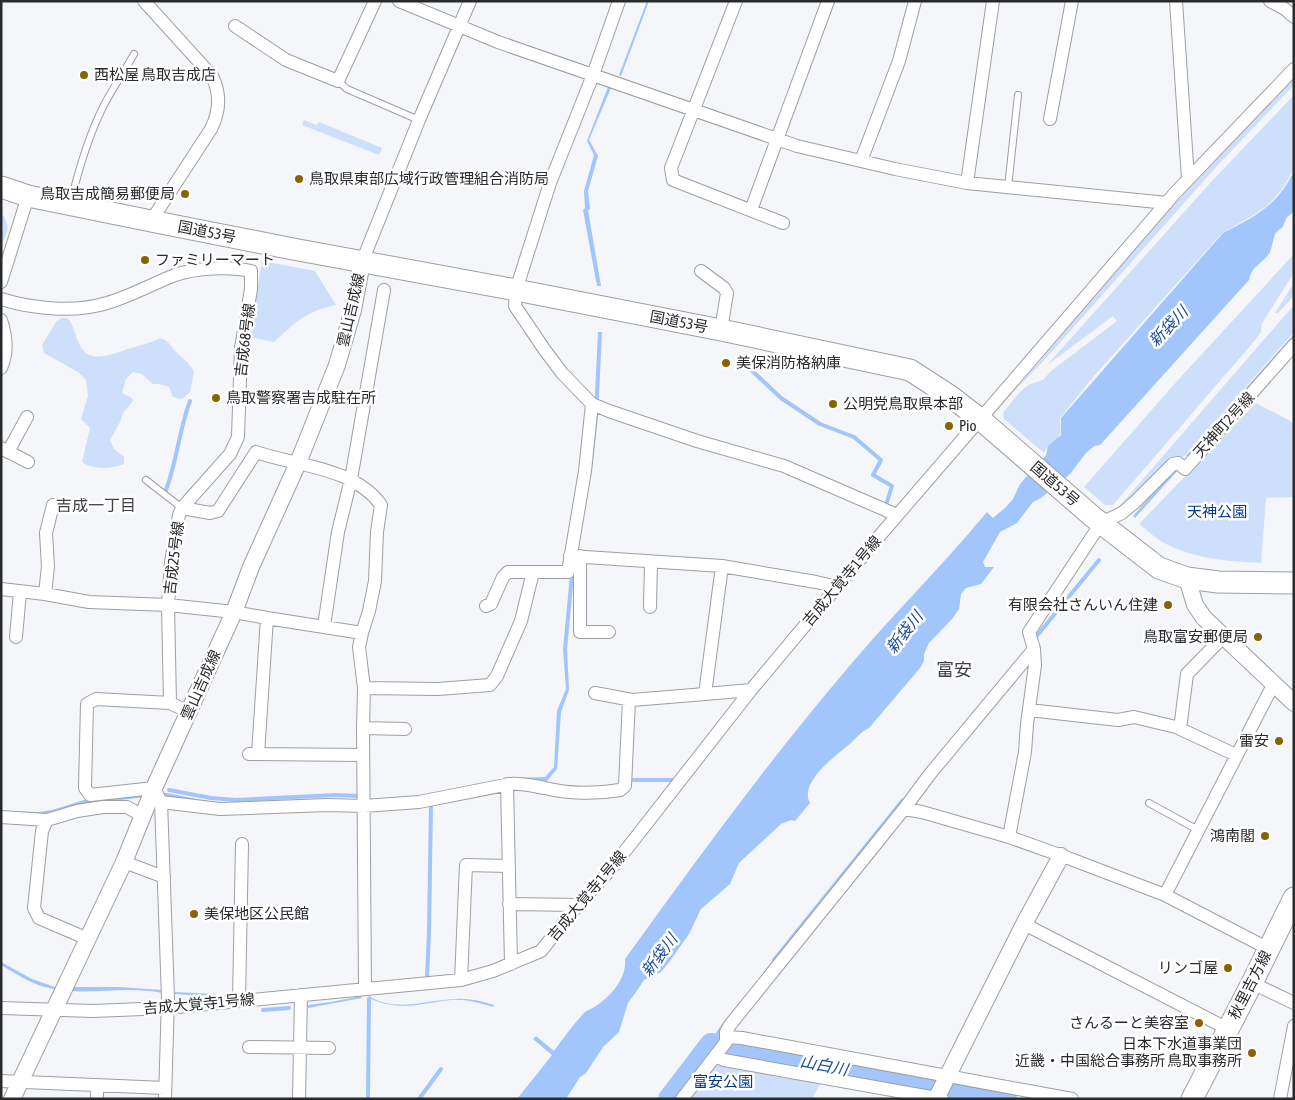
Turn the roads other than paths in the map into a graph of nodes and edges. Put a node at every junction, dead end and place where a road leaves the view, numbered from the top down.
1 (144, 1) edge
2 (376, 1) edge
3 (398, 1) edge
4 (470, 1) edge
5 (619, 1) edge
6 (736, 1) edge
7 (828, 1) edge
8 (915, 1) edge
9 (993, 1) edge
10 (1072, 1) edge
11 (1176, 1) edge
12 (1274, 2) edge
13 (1294, 17) edge
14 (235, 26) dead end
15 (460, 26) junction
16 (134, 54) dead end
17 (1294, 69) edge
18 (592, 75) junction
19 (338, 80) junction
20 (1018, 95) dead end
21 (693, 111) junction
22 (1050, 119) dead end
23 (419, 120) junction
24 (778, 140) junction
25 (860, 161) junction
26 (1188, 179) junction
27 (967, 183) junction
28 (1, 187) edge
29 (1008, 187) junction
30 (28, 196) junction
31 (1167, 203) junction
32 (70, 204) junction
33 (751, 210) junction
34 (150, 221) junction
35 (783, 223) dead end
36 (362, 262) junction
37 (701, 271) dead end
38 (1, 282) edge
39 (384, 290) dead end
40 (516, 290) junction
41 (1, 299) edge
42 (1, 320) edge
43 (721, 330) junction
44 (1292, 350) edge
45 (1, 368) edge
46 (592, 404) junction
47 (27, 417) dead end
48 (980, 419) junction
49 (237, 440) junction
50 (4, 450) edge
51 (256, 452) junction
52 (28, 462) dead end
53 (298, 463) junction
54 (351, 479) junction
55 (146, 480) dead end
56 (53, 505) dead end
57 (182, 508) junction
58 (897, 515) junction
59 (1097, 520) junction
60 (575, 556) junction
61 (651, 562) junction
62 (722, 566) junction
63 (533, 572) junction
64 (1187, 578) junction
65 (1294, 583) edge
66 (1, 590) edge
67 (834, 590) junction
68 (20, 592) junction
69 (45, 594) junction
70 (168, 605) junction
71 (486, 606) dead end
72 (650, 607) dead end
73 (234, 612) junction
74 (267, 618) junction
75 (324, 626) junction
76 (609, 632) dead end
77 (362, 633) junction
78 (1224, 636) junction
79 (16, 637) dead end
80 (1034, 649) junction
81 (1274, 683) junction
82 (364, 688) junction
83 (751, 690) junction
84 (595, 693) dead end
85 (705, 694) junction
86 (629, 700) junction
87 (170, 703) junction
88 (1294, 703) edge
89 (1028, 710) junction
90 (189, 712) junction
91 (362, 728) junction
92 (405, 729) dead end
93 (1180, 729) junction
94 (363, 755) junction
95 (1236, 755) junction
96 (507, 784) junction
97 (158, 795) junction
98 (1149, 803) dead end
99 (364, 806) junction
100 (904, 809) junction
101 (143, 816) junction
102 (1, 818) edge
103 (47, 820) junction
104 (1198, 830) junction
105 (1009, 837) junction
106 (242, 844) dead end
107 (1061, 856) junction
108 (124, 862) junction
109 (508, 866) junction
110 (164, 877) junction
111 (1165, 895) junction
112 (1294, 898) edge
113 (509, 904) junction
114 (578, 905) junction
115 (1024, 924) junction
116 (88, 939) junction
117 (1269, 949) junction
118 (511, 964) junction
119 (461, 980) junction
120 (1252, 982) junction
121 (365, 990) junction
122 (301, 995) junction
123 (239, 1000) junction
124 (1294, 1003) edge
125 (1, 1008) edge
126 (167, 1008) junction
127 (54, 1010) junction
128 (1294, 1026) edge
129 (1228, 1029) junction
130 (722, 1046) junction
131 (249, 1047) dead end
132 (300, 1048) junction
133 (329, 1048) dead end
134 (1, 1081) edge
135 (20, 1082) junction
136 (97, 1085) junction
137 (941, 1091) edge
138 (1285, 1092) edge
139 (165, 1093) edge
140 (12, 1099) edge
141 (96, 1099) edge
142 (299, 1099) edge
143 (682, 1099) edge
144 (1072, 1099) edge
145 (1192, 1099) edge

1 - 34 street
2 - 19 street
3 - 15 street
4 - 15 street
5 - 18 street
6 - 21 street
7 - 24 street
8 - 25 street
9 - 27 street
10 - 22 street
11 - 26 street
12 - 13 street
14 - 19 street
15 - 18 street
15 - 23 street
16 - 32 lane
17 - 26 street, 吉成大覚寺1号線
18 - 21 street
18 - 40 street
19 - 23 lane
20 - 29 lane
21 - 24 street
21 - 33 street
23 - 36 street
24 - 25 street
24 - 33 street
25 - 27 street
26 - 31 street, 吉成大覚寺1号線
27 - 29 street
28 - 30 main road, 国道53号
29 - 31 street
30 - 32 main road, 国道53号
30 - 38 street
31 - 48 street, 吉成大覚寺1号線
32 - 34 main road, 国道53号
33 - 35 street
34 - 36 main road, 国道53号
36 - 40 main road, 国道53号
36 - 53 street, 雲山吉成線
37 - 43 street
39 - 54 street
40 - 43 main road, 国道53号
40 - 46 street
41 - 49 street, 吉成68号線
42 - 45 street
43 - 48 main road, 国道53号
44 - 59 street, 天神町2号線
46 - 58 street
46 - 60 street
47 - 50 street
48 - 58 street, 吉成大覚寺1号線
48 - 59 main road, 国道53号
49 - 51 street
49 - 57 street, 吉成68号線
50 - 52 street
51 - 53 street
51 - 57 street, 吉成25号線
53 - 54 street
53 - 73 street, 雲山吉成線
54 - 75 street
54 - 77 street
55 - 57 lane
56 - 69 street
57 - 70 street, 吉成25号線
58 - 67 street, 吉成大覚寺1号線
59 - 64 main road, 国道53号
59 - 80 street
60 - 61 street
60 - 63 street
60 - 76 street
61 - 62 street
61 - 72 street
62 - 67 street
62 - 85 street
63 - 71 street
63 - 82 street
64 - 65 main road, 国道53号
64 - 78 street
66 - 68 street
67 - 83 street, 吉成大覚寺1号線
68 - 69 street
68 - 79 street
69 - 70 street
70 - 73 street
70 - 87 street, 吉成25号線
73 - 74 street
73 - 90 street, 雲山吉成線
74 - 75 street
74 - 94 street
75 - 77 street
77 - 82 street
78 - 81 street
78 - 93 street
80 - 89 street
80 - 100 street
81 - 88 street
81 - 95 street
82 - 91 street
83 - 85 street
83 - 114 street, 吉成大覚寺1号線
84 - 86 street
85 - 86 street
86 - 96 street
87 - 90 street
87 - 97 street
89 - 93 street
89 - 105 street
90 - 97 street, 雲山吉成線
91 - 92 street
91 - 94 street
93 - 95 street
94 - 99 street
95 - 104 street
96 - 99 street
96 - 109 street
97 - 99 street
97 - 101 street, 雲山吉成線
97 - 110 street
98 - 104 lane
99 - 121 street
100 - 105 street
100 - 130 street
101 - 103 street
101 - 108 street, 雲山吉成線
102 - 103 street
103 - 116 street
104 - 111 street
105 - 107 street
106 - 123 street
107 - 111 street
107 - 115 street
108 - 110 street
108 - 116 street, 雲山吉成線
109 - 113 street
109 - 119 street
110 - 126 street
111 - 117 street
112 - 117 main road, 秋里吉方線
113 - 114 street
113 - 118 street
114 - 118 street, 吉成大覚寺1号線
115 - 129 street
115 - 137 street
116 - 127 street, 雲山吉成線
117 - 120 main road, 秋里吉方線
118 - 119 street, 吉成大覚寺1号線
119 - 121 street, 吉成大覚寺1号線
120 - 124 street
120 - 129 main road, 秋里吉方線
121 - 122 street, 吉成大覚寺1号線
122 - 123 street, 吉成大覚寺1号線
122 - 132 street
123 - 126 street, 吉成大覚寺1号線
125 - 127 street, 吉成大覚寺1号線
126 - 127 street, 吉成大覚寺1号線
126 - 139 street
127 - 135 street, 雲山吉成線
128 - 138 street
129 - 145 main road, 秋里吉方線
130 - 137 street
130 - 137 street
130 - 143 street
131 - 132 street
132 - 133 street
132 - 142 street
134 - 135 street
135 - 136 street
135 - 140 street, 雲山吉成線
136 - 139 street
136 - 141 street
137 - 144 street

